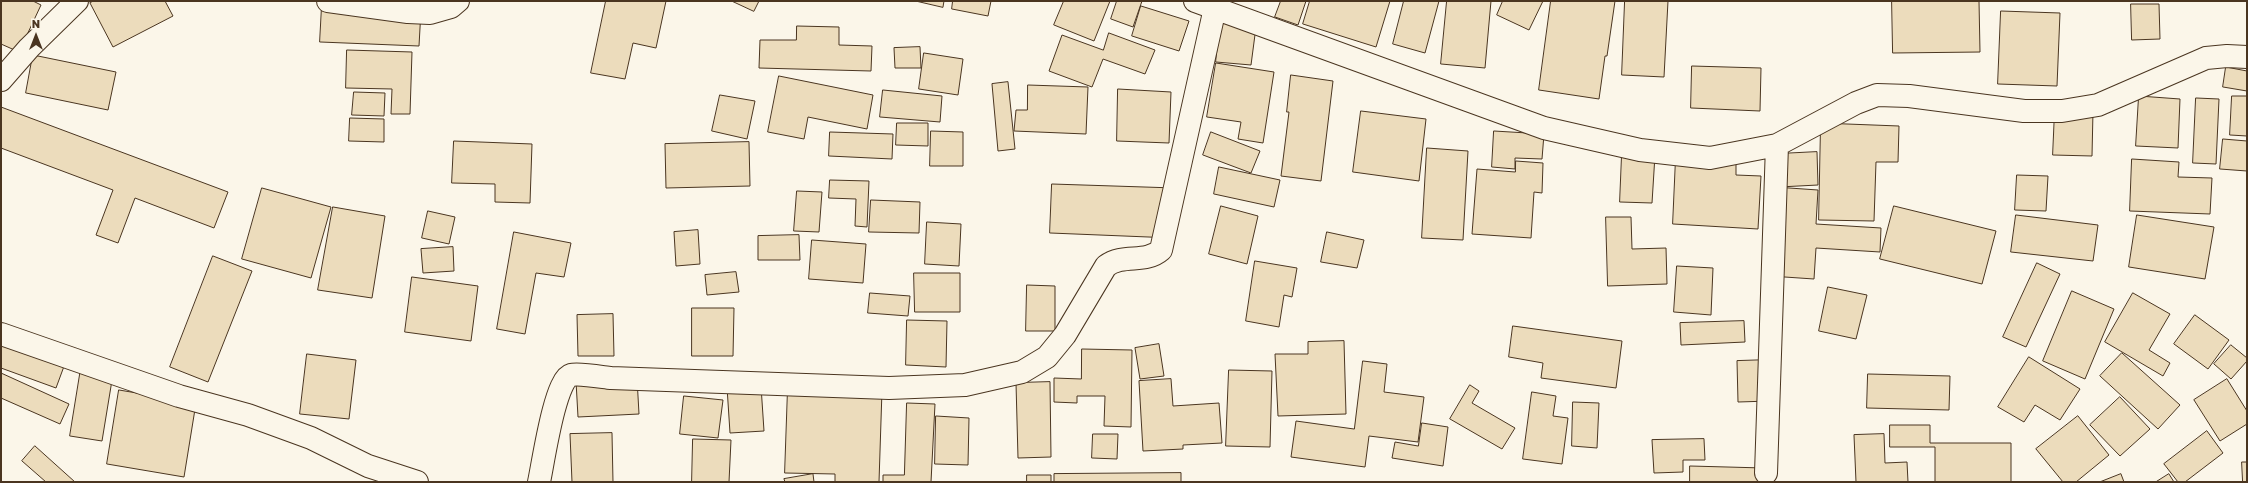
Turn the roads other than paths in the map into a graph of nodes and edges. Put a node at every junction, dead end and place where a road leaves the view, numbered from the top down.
1 (77, 1) edge
2 (328, 1) edge
3 (458, 1) edge
4 (1205, 5) edge
5 (2247, 57) edge
6 (1, 80) edge
7 (1777, 145) junction
8 (1, 334) edge
9 (1766, 472) dead end
10 (417, 482) edge
11 (539, 482) edge

1 - 6 street
2 - 3 street
4 - 7 street
4 - 11 street
5 - 7 street
7 - 9 street
8 - 10 street

